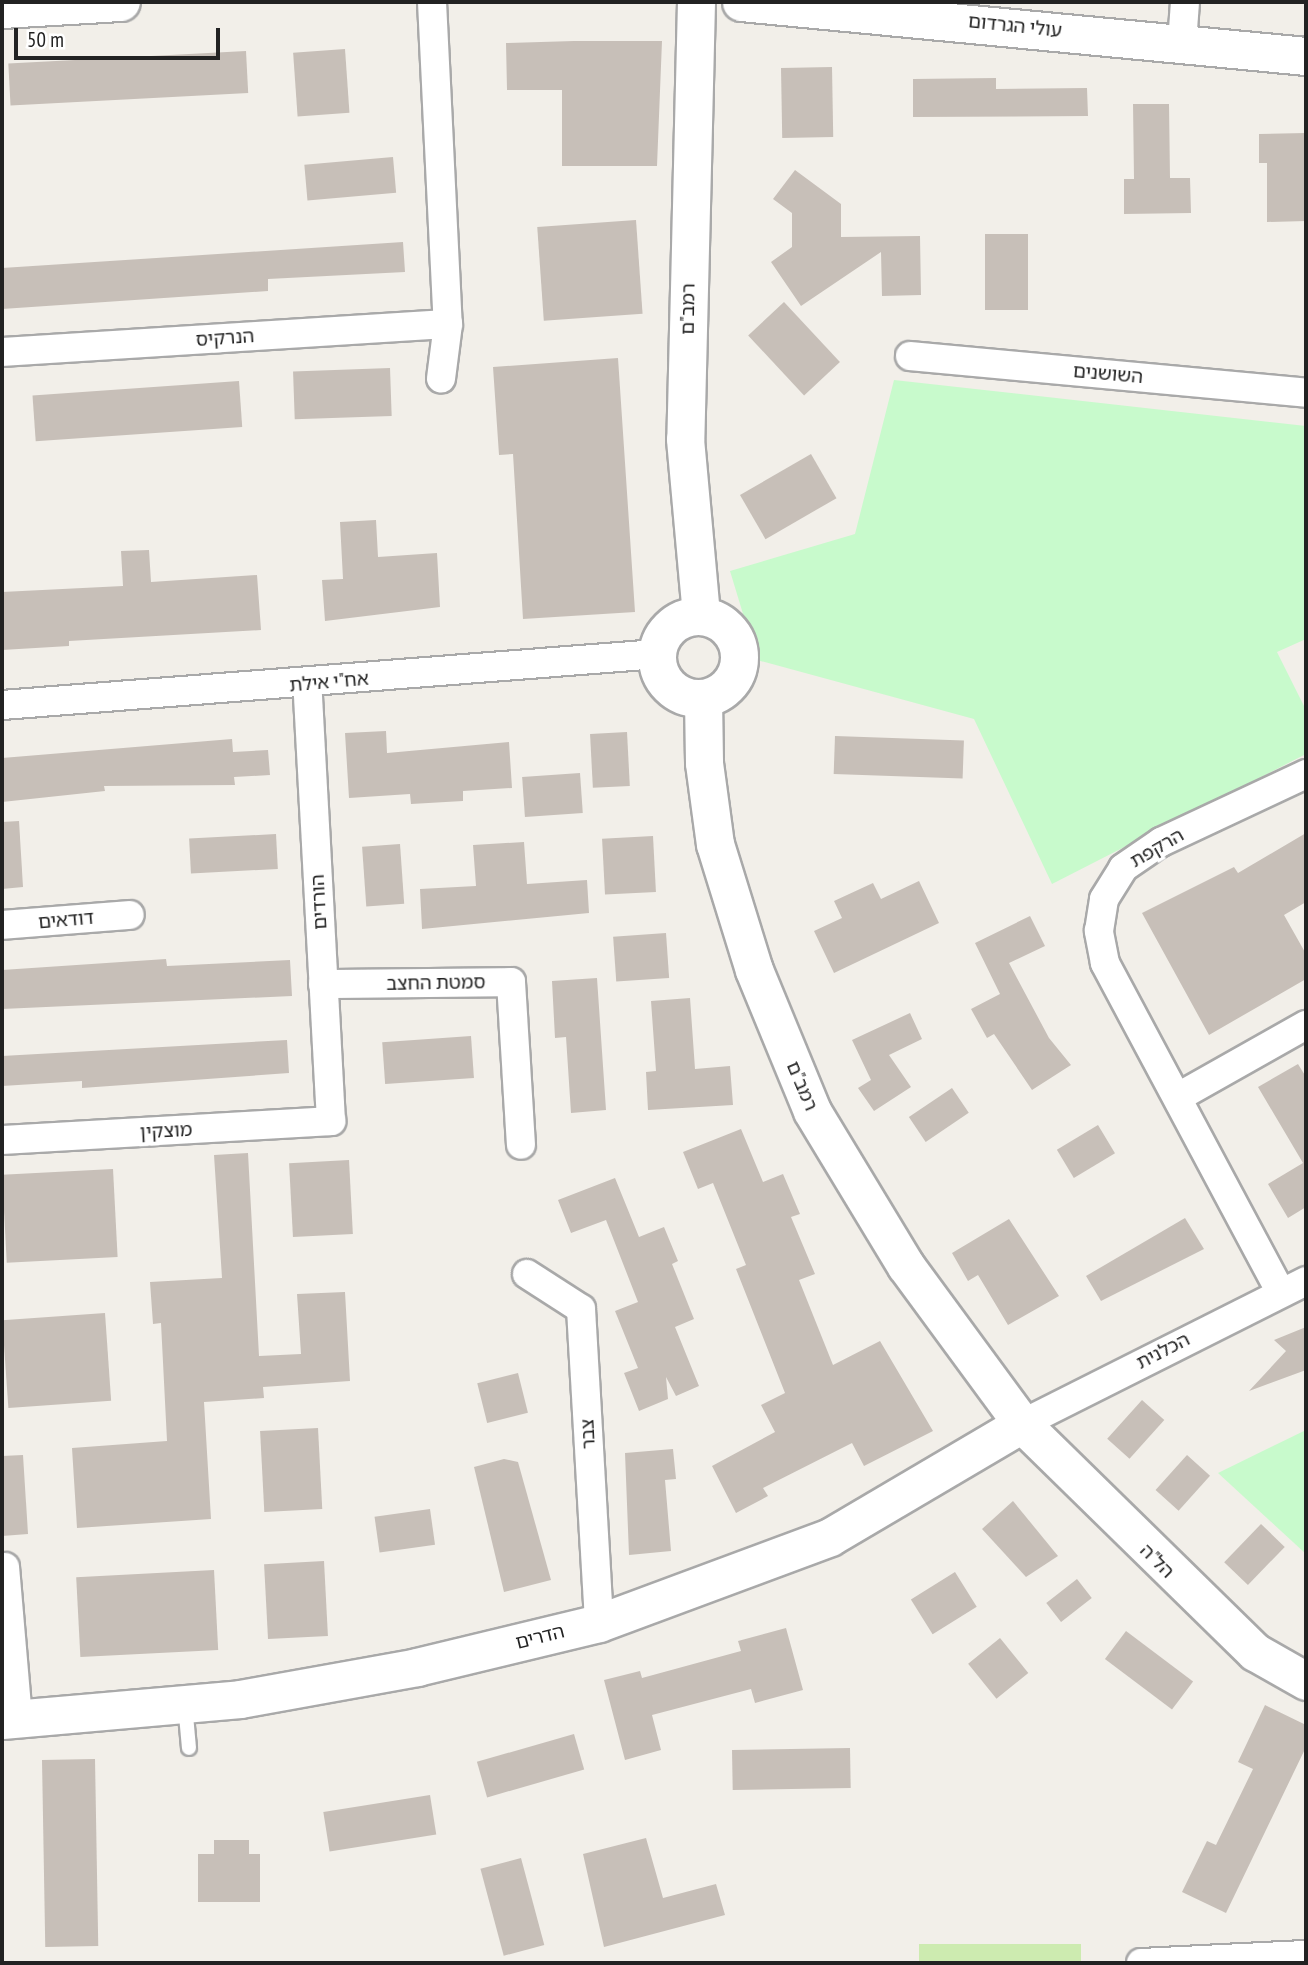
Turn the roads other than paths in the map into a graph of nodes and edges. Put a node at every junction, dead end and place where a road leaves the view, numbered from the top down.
1 (121, 2) edge
2 (432, 2) edge
3 (696, 2) edge
4 (741, 2) edge
5 (1185, 2) edge
6 (848, 5) edge
7 (2, 9) edge
8 (1182, 43) junction
9 (1306, 56) edge
10 (447, 324) junction
11 (2, 352) edge
12 (910, 356) dead end
13 (441, 379) dead end
14 (1306, 393) edge
15 (701, 615) junction
16 (657, 653) junction
17 (307, 684) junction
18 (703, 698) junction
19 (2, 705) edge
20 (1306, 774) edge
21 (130, 915) dead end
22 (2, 925) edge
23 (323, 984) junction
24 (1306, 1025) edge
25 (1180, 1096) junction
26 (331, 1121) joint
27 (2, 1140) edge
28 (521, 1145) dead end
29 (527, 1274) dead end
30 (1293, 1286) edge
31 (1022, 1423) junction
32 (5, 1566) dead end
33 (599, 1623) junction
34 (1306, 1682) edge
35 (185, 1704) junction
36 (10, 1719) edge
37 (189, 1748) dead end
38 (1306, 1955) edge
39 (1141, 1963) edge

1 - 7 street
2 - 10 street
3 - 15 street, רמב"ם
4 - 6 street, עולי הגרדום
5 - 8 street
6 - 8 street, עולי הגרדום
8 - 9 street, עולי הגרדום
10 - 11 street, הנרקיס
10 - 13 street
12 - 14 street, השושנים
15 - 16 street
15 - 18 street
16 - 17 street, אח"י אילת
16 - 18 street
17 - 19 street, אח"י אילת
17 - 23 street, הורדים
18 - 31 street, רמב"ם
20 - 25 street, הרקפת
21 - 22 street, דודאים
23 - 26 street, הורדים
23 - 28 street, סמטת החצב
24 - 25 street
25 - 30 street, הרקפת
26 - 27 street, מוצקין
29 - 33 street, צבר
30 - 31 street, הכלנית
31 - 33 street, הדרים
31 - 34 street, הל"ה
32 - 36 street, הדרים
33 - 35 street, הדרים
35 - 36 street, הדרים
35 - 37 lane
38 - 39 street

